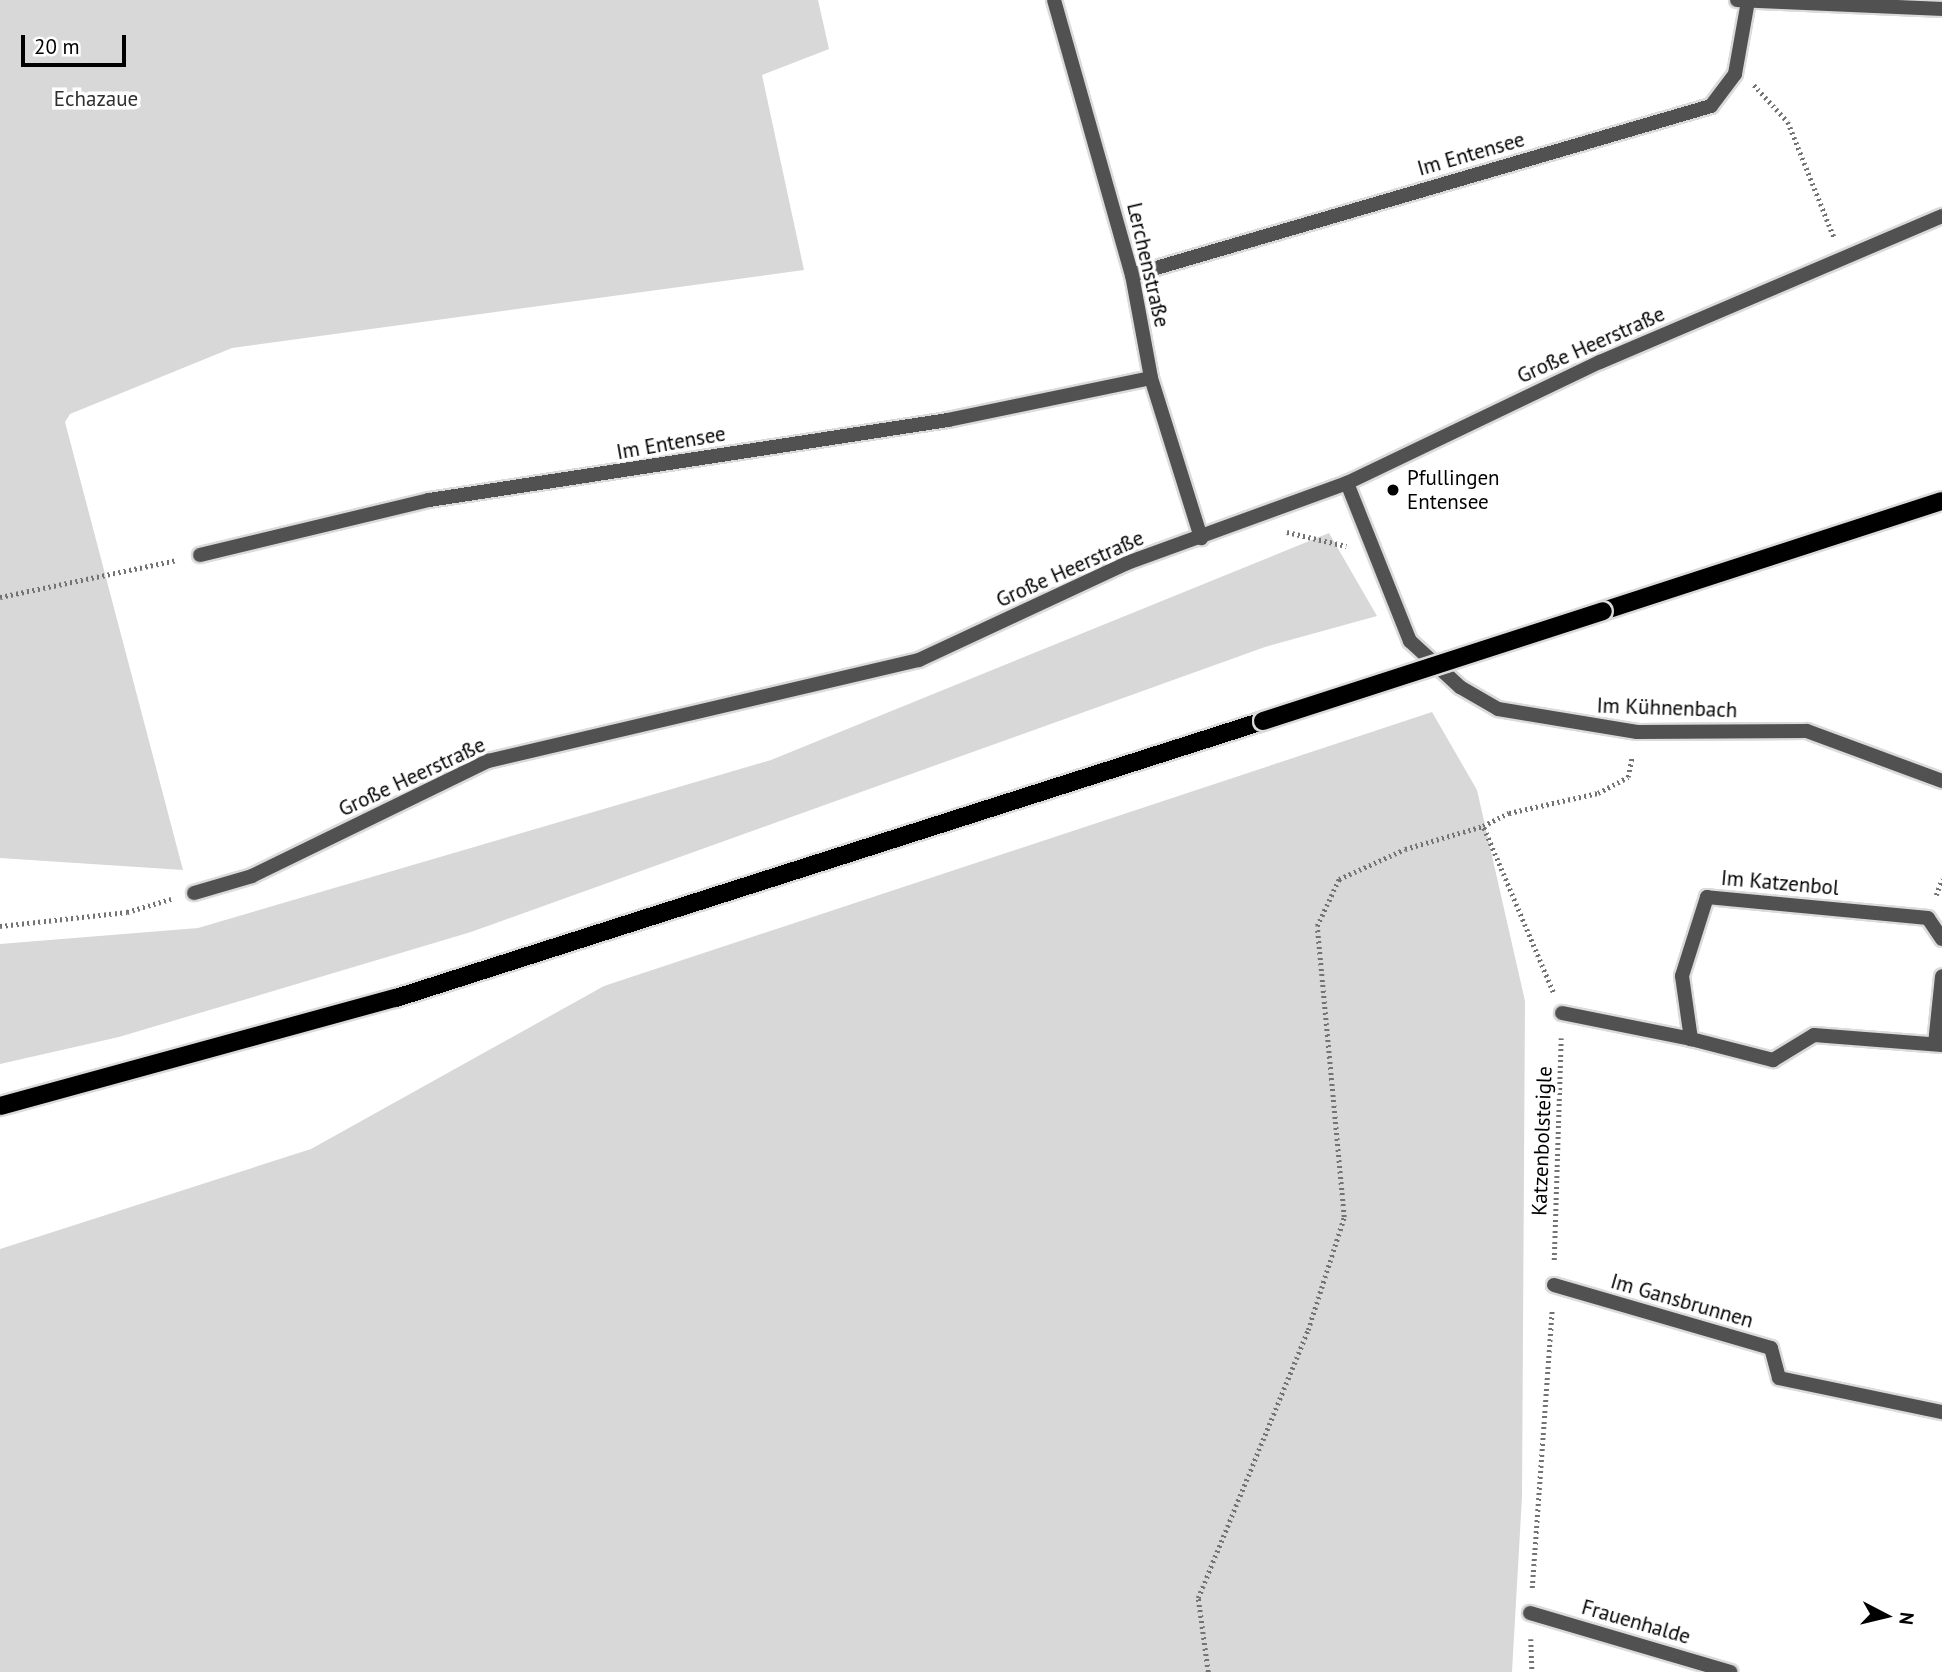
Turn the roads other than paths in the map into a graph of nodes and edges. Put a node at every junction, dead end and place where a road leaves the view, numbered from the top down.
1 (1054, 0) edge
2 (1744, 0) edge
3 (1942, 9) edge
4 (1942, 216) edge
5 (1132, 275) junction
6 (1151, 378) junction
7 (1348, 483) junction
8 (1942, 501) edge
9 (1201, 538) junction
10 (200, 555) road end
11 (1942, 781) edge
12 (194, 892) road end
13 (1942, 939) edge
14 (1942, 976) edge
15 (1562, 1013) road end
16 (1691, 1038) junction
17 (1939, 1045) edge
18 (0, 1106) edge
19 (1554, 1285) road end
20 (1942, 1412) edge
21 (1530, 1613) road end
22 (1730, 1672) edge

1 - 5 street, Lerchenstraße
2 - 3 street
2 - 5 street, Im Entensee
4 - 7 street, Große Heerstraße
5 - 6 street, Lerchenstraße
6 - 9 street, Lerchenstraße
6 - 10 street, Im Entensee
7 - 9 street, Große Heerstraße
7 - 11 street, Im Kühnenbach
8 - 18 main road, bridge
9 - 12 street, Große Heerstraße
13 - 16 street, Im Katzenbol
14 - 17 street
15 - 16 street
16 - 17 street
19 - 20 street, Im Gansbrunnen
21 - 22 street, Frauenhalde

